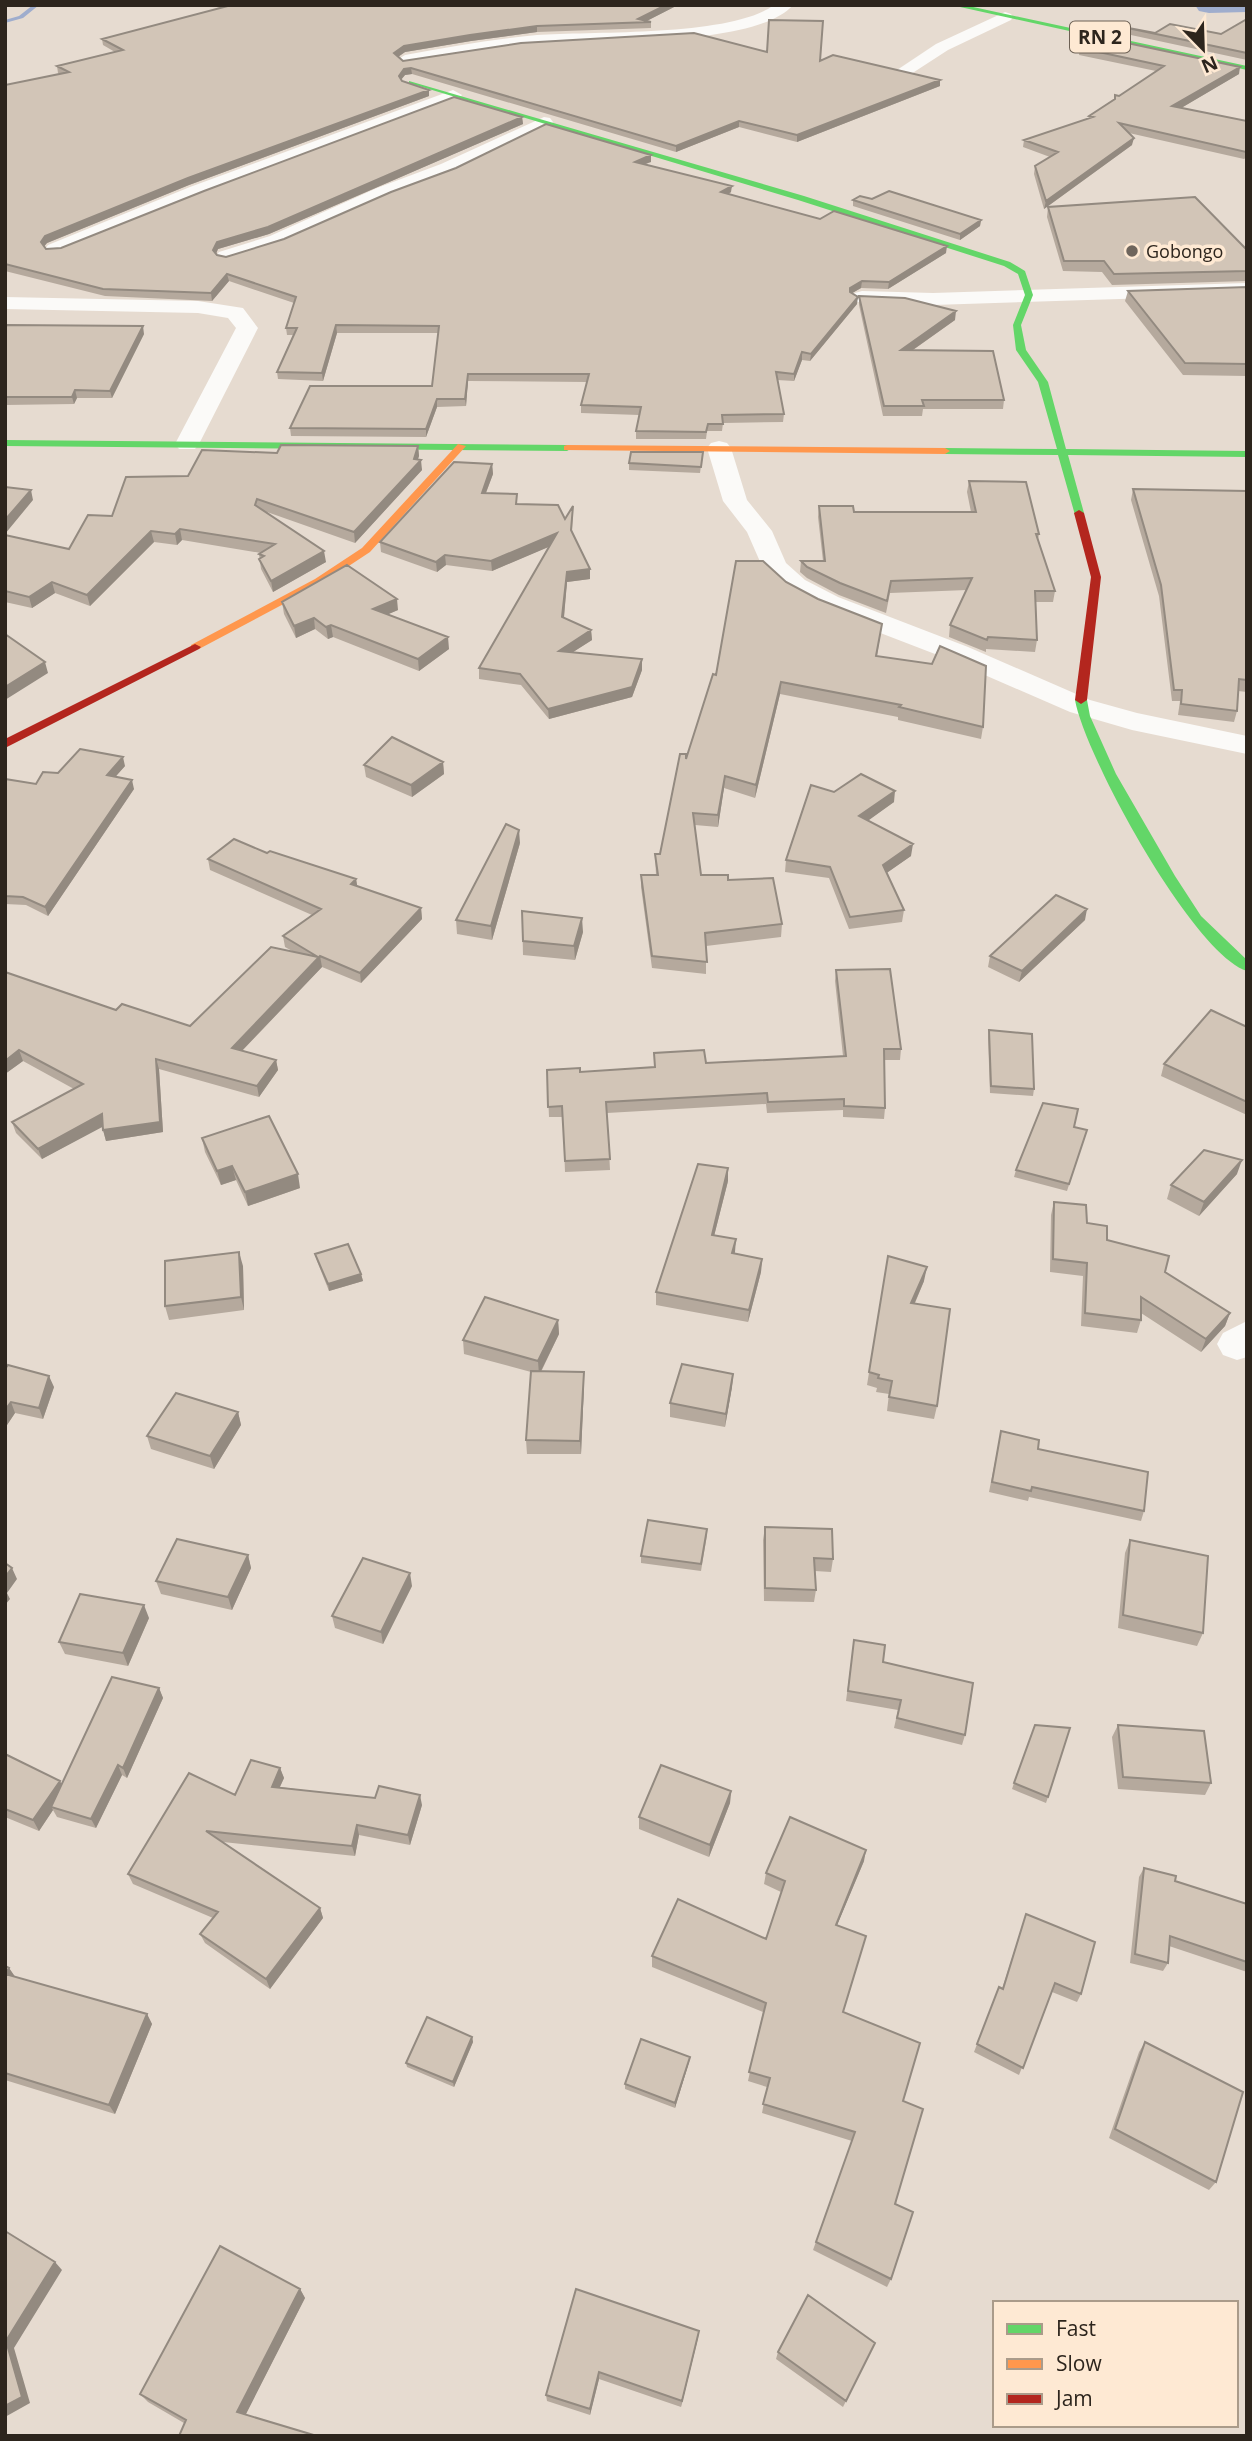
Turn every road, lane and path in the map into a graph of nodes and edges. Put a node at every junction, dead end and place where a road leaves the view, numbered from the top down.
1 (785, 5) edge
2 (954, 5) edge
3 (1004, 17) junction
4 (405, 60) edge
5 (1247, 68) edge
6 (905, 70) edge
7 (411, 82) edge
8 (453, 95) junction
9 (544, 122) junction
10 (55, 249) edge
11 (226, 257) edge
12 (1247, 289) edge
13 (1029, 295) junction
14 (862, 297) edge
15 (5, 303) edge
16 (5, 443) edge
17 (187, 444) junction
18 (461, 446) junction
19 (719, 448) junction
20 (1062, 451) junction
21 (1247, 454) edge
22 (1080, 706) junction
23 (5, 744) edge
24 (1247, 746) edge
25 (1247, 967) edge

1 - 4 street
2 - 3 street, RN 2
3 - 5 street, RN 2
3 - 6 street
7 - 8 street
8 - 9 street
8 - 10 street
9 - 11 street
9 - 13 street
12 - 13 street
13 - 14 street
13 - 20 street
15 - 17 street
16 - 17 street
17 - 18 street
18 - 19 street
18 - 23 street
19 - 20 street
19 - 22 street
20 - 21 street
20 - 22 street
22 - 24 street
22 - 25 street

